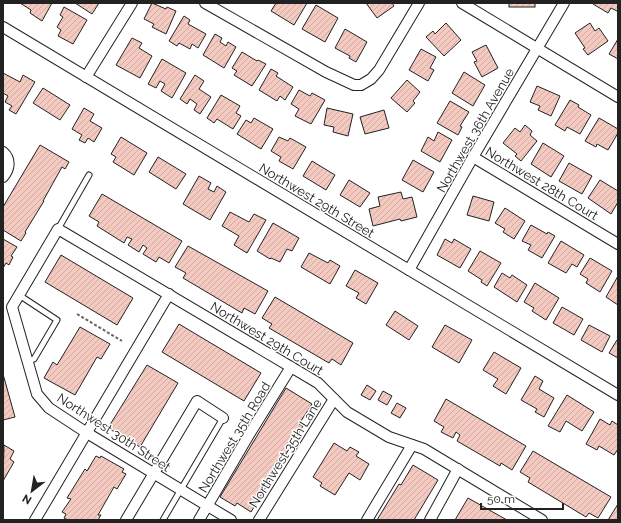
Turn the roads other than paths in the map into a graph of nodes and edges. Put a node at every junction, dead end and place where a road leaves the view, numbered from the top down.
1 (132, 3) edge
2 (205, 3) edge
3 (419, 3) edge
4 (462, 3) edge
5 (564, 3) edge
6 (3, 27) edge
7 (537, 48) junction
8 (86, 77) junction
9 (618, 97) edge
10 (3, 152) edge
11 (474, 157) junction
12 (89, 175) dead end
13 (3, 177) edge
14 (58, 229) junction
15 (618, 244) edge
16 (409, 270) junction
17 (169, 294) junction
18 (19, 295) junction
19 (28, 361) junction
20 (291, 367) junction
21 (618, 395) edge
22 (334, 399) junction
23 (223, 418) joint
24 (87, 433) junction
25 (412, 445) junction
26 (458, 469) junction
27 (154, 474) junction
28 (181, 490) junction
29 (208, 506) junction
30 (35, 520) edge
31 (126, 520) edge
32 (163, 520) edge
33 (199, 520) edge
34 (231, 520) edge
35 (258, 520) edge
36 (367, 520) edge
37 (430, 520) edge
38 (542, 520) edge

1 - 8 street
2 - 3 street
4 - 7 street
5 - 7 street, Northwest 36th Avenue
6 - 8 street, Northwest 29th Street
7 - 9 street
7 - 11 street, Northwest 36th Avenue
8 - 16 street, Northwest 29th Street
10 - 13 street
11 - 15 street, Northwest 28th Court
11 - 16 street, Northwest 36th Avenue
12 - 14 lane
14 - 17 street, Northwest 29th Court
14 - 18 street, Northwest 30th Street
16 - 21 street, Northwest 29th Street
17 - 20 street, Northwest 29th Court
17 - 24 street
18 - 19 street, Northwest 30th Street
18 - 19 lane
19 - 24 street, Northwest 30th Street
20 - 22 street, Northwest 29th Court
20 - 29 street, Northwest 35th Road
22 - 25 street, Northwest 29th Court
22 - 35 street, Northwest 35th Lane
23 - 27 street
23 - 28 lane
24 - 27 street, Northwest 30th Street
24 - 30 street
25 - 26 street, Northwest 29th Court
25 - 36 street
26 - 37 street
26 - 38 street, Northwest 29th Court
27 - 28 street, Northwest 30th Street
27 - 31 street
28 - 29 street, Northwest 30th Street
28 - 32 lane
29 - 33 street, Northwest 35th Road
29 - 34 street, Northwest 30th Street

